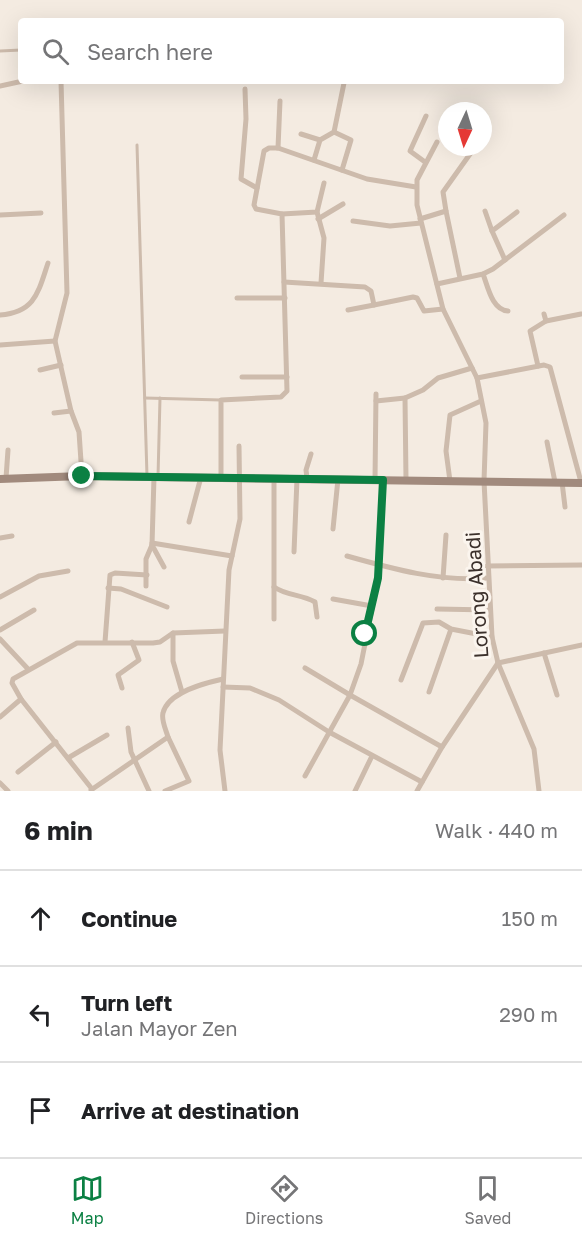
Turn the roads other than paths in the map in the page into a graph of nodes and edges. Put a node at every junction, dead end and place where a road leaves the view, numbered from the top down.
1 (18, 50) edge
2 (0, 51) edge
3 (18, 82) edge
4 (61, 84) edge
5 (344, 84) edge
6 (0, 86) edge
7 (245, 89) dead end
8 (280, 101) dead end
9 (426, 116) dead end
10 (334, 132) junction
11 (301, 134) dead end
12 (320, 140) junction
13 (437, 142) dead end
14 (137, 145) dead end
15 (278, 148) junction
16 (469, 156) edge
17 (314, 160) junction
18 (425, 162) junction
19 (342, 170) junction
20 (324, 183) dead end
21 (416, 187) junction
22 (257, 188) junction
23 (343, 204) dead end
24 (485, 210) dead end
25 (446, 211) junction
26 (317, 212) junction
27 (517, 212) dead end
28 (41, 213) dead end
29 (282, 214) junction
30 (0, 215) edge
31 (564, 215) dead end
32 (318, 219) junction
33 (353, 221) dead end
34 (421, 221) junction
35 (492, 231) junction
36 (505, 260) junction
37 (48, 263) dead end
38 (483, 274) junction
39 (460, 278) junction
40 (284, 282) junction
41 (321, 283) junction
42 (437, 284) junction
43 (237, 298) dead end
44 (285, 298) junction
45 (374, 305) junction
46 (443, 309) junction
47 (348, 310) dead end
48 (508, 311) dead end
49 (544, 314) dead end
50 (581, 314) edge
51 (0, 315) edge
52 (546, 321) junction
53 (55, 341) junction
54 (0, 345) edge
55 (61, 365) junction
56 (538, 366) junction
57 (472, 368) junction
58 (40, 369) dead end
59 (243, 377) dead end
60 (287, 377) junction
61 (477, 378) junction
62 (376, 394) dead end
63 (145, 398) junction
64 (160, 398) junction
65 (405, 398) junction
66 (221, 400) junction
67 (376, 401) junction
68 (482, 401) junction
69 (71, 411) junction
70 (54, 413) dead end
71 (547, 442) dead end
72 (240, 446) dead end
73 (8, 450) dead end
74 (311, 454) dead end
75 (82, 476) junction
76 (153, 477) junction
77 (201, 477) junction
78 (221, 477) junction
79 (3, 478) edge
80 (241, 478) junction
81 (274, 478) junction
82 (297, 478) junction
83 (308, 478) junction
84 (338, 479) junction
85 (379, 480) junction
86 (406, 480) junction
87 (450, 481) junction
88 (484, 481) junction
89 (559, 482) junction
90 (582, 483) edge
91 (565, 507) dead end
92 (189, 522) dead end
93 (333, 529) dead end
94 (446, 535) dead end
95 (12, 536) dead end
96 (0, 538) edge
97 (152, 544) junction
98 (294, 552) dead end
99 (347, 555) dead end
100 (232, 556) junction
101 (379, 563) junction
102 (582, 565) edge
103 (487, 566) junction
104 (164, 567) dead end
105 (68, 571) dead end
106 (147, 575) junction
107 (442, 578) junction
108 (488, 578) junction
109 (146, 586) dead end
110 (274, 587) junction
111 (108, 588) junction
112 (0, 597) edge
113 (333, 599) dead end
114 (372, 606) junction
115 (167, 607) dead end
116 (437, 609) dead end
117 (34, 610) dead end
118 (490, 610) junction
119 (317, 617) dead end
120 (274, 619) dead end
121 (451, 629) junction
122 (0, 630) edge
123 (225, 631) junction
124 (173, 633) junction
125 (492, 637) junction
126 (0, 639) edge
127 (105, 642) junction
128 (132, 642) junction
129 (582, 646) edge
130 (544, 653) junction
131 (498, 663) junction
132 (305, 668) dead end
133 (28, 669) junction
134 (224, 679) junction
135 (400, 680) dead end
136 (223, 687) junction
137 (122, 688) dead end
138 (182, 692) junction
139 (429, 692) dead end
140 (350, 695) junction
141 (557, 695) dead end
142 (21, 699) junction
143 (0, 717) edge
144 (128, 728) dead end
145 (329, 732) junction
146 (107, 735) dead end
147 (168, 737) junction
148 (56, 742) junction
149 (442, 747) junction
150 (372, 756) junction
151 (68, 758) junction
152 (134, 761) junction
153 (18, 772) dead end
154 (305, 776) dead end
155 (422, 782) junction
156 (0, 783) edge
157 (91, 790) edge
158 (419, 790) edge
159 (8, 791) edge
160 (148, 791) edge
161 (165, 791) edge
162 (225, 791) edge
163 (355, 791) edge
164 (539, 791) edge

1 - 2 lane
3 - 6 street
4 - 53 street
5 - 10 street
7 - 22 street
8 - 15 street
9 - 18 street
10 - 12 street
10 - 19 street
11 - 12 street
12 - 17 street
13 - 18 street
14 - 63 lane
15 - 17 street
15 - 22 street
16 - 25 street
17 - 19 street
18 - 21 street
19 - 21 street
20 - 26 street
21 - 34 street, Lorong Abadi
22 - 29 street
23 - 32 street
24 - 35 street
25 - 34 street
25 - 39 street
26 - 29 street
26 - 32 street
27 - 35 street
28 - 30 street
29 - 40 street
31 - 36 street
32 - 41 street
33 - 34 street
34 - 42 street, Lorong Abadi
35 - 36 street
36 - 38 street
37 - 51 street
38 - 39 street
38 - 48 street
39 - 42 street
40 - 41 street
40 - 44 street
41 - 45 street
42 - 46 street, Lorong Abadi
43 - 44 street
44 - 60 street
45 - 46 street
45 - 47 street
46 - 57 street, Lorong Abadi
49 - 52 street
50 - 52 street
52 - 56 street
53 - 54 street
53 - 55 street
55 - 58 street
55 - 69 street
56 - 61 street
56 - 90 street
57 - 61 street, Lorong Abadi
57 - 65 street
59 - 60 street
60 - 66 street
61 - 68 street, Lorong Abadi
62 - 67 street
63 - 64 lane
63 - 76 lane
64 - 66 lane
64 - 76 lane
65 - 67 street
65 - 86 street
66 - 78 street
67 - 85 street
68 - 87 street
68 - 88 street, Lorong Abadi
69 - 70 street
69 - 75 street
71 - 89 street
72 - 80 street
73 - 79 street
74 - 83 street
75 - 76 street
75 - 79 street
76 - 77 street
76 - 97 street
77 - 78 street
77 - 92 street
78 - 80 street
80 - 81 street
80 - 100 street
81 - 82 street
81 - 110 street
82 - 83 street
82 - 98 street
83 - 84 street
84 - 85 street
84 - 93 street
85 - 86 street
85 - 101 street
86 - 87 street
87 - 88 street
88 - 89 street
88 - 103 street, Lorong Abadi
89 - 90 street
89 - 91 street
94 - 107 street
95 - 96 street
97 - 100 street
97 - 104 street
97 - 106 street
99 - 101 street
100 - 123 street
101 - 107 street
101 - 114 street
102 - 103 street
103 - 108 street, Lorong Abadi
105 - 112 street
106 - 109 street
106 - 111 street
107 - 108 street
108 - 118 street, Lorong Abadi
110 - 119 street
110 - 120 street
111 - 115 street
111 - 127 street
113 - 114 street
114 - 140 street
116 - 118 street
117 - 122 street
118 - 125 street, Lorong Abadi
121 - 125 street
121 - 135 street
121 - 139 street
123 - 124 street
123 - 134 street
124 - 128 street
124 - 138 street
125 - 131 street, Lorong Abadi
126 - 133 street
127 - 128 street
127 - 133 street
128 - 137 street
129 - 130 street
130 - 131 street
130 - 141 street
131 - 149 street, Lorong Abadi
131 - 164 street
132 - 140 street
133 - 142 street
134 - 136 street
134 - 138 street
136 - 145 street
136 - 162 street
138 - 147 street
140 - 145 street
140 - 149 street
142 - 143 street
142 - 148 street
144 - 152 street
145 - 150 street
145 - 154 street
146 - 151 street
147 - 152 street
147 - 161 street
148 - 151 street
148 - 153 street
149 - 155 street, Lorong Abadi
150 - 155 street
150 - 163 street
151 - 157 street
152 - 157 street
152 - 160 street
155 - 158 street, Lorong Abadi
156 - 159 street

